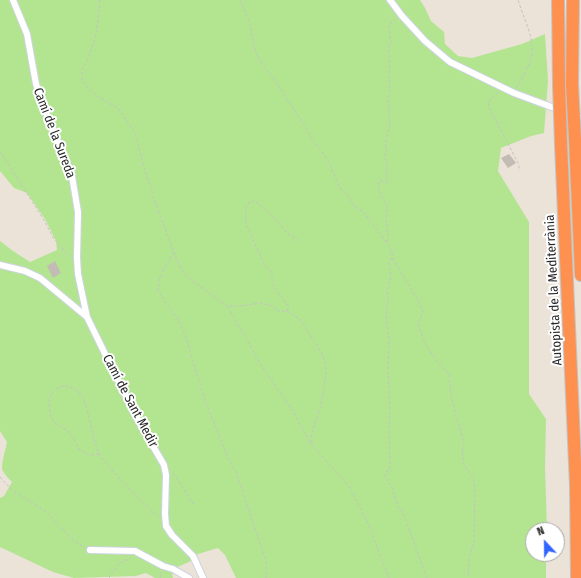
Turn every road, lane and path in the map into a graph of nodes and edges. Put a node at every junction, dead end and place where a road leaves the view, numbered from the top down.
1 (13, 0) edge
2 (100, 0) edge
3 (240, 0) edge
4 (390, 0) edge
5 (518, 0) edge
6 (558, 0) edge
7 (573, 0) edge
8 (401, 14) junction
9 (503, 87) junction
10 (514, 93) junction
11 (581, 118) edge
12 (0, 152) edge
13 (518, 171) dead end
14 (300, 242) dead end
15 (387, 243) junction
16 (174, 251) junction
17 (392, 257) junction
18 (0, 265) edge
19 (78, 266) junction
20 (581, 275) edge
21 (227, 306) junction
22 (287, 311) junction
23 (87, 317) junction
24 (312, 445) junction
25 (99, 454) junction
26 (164, 465) junction
27 (0, 477) edge
28 (195, 506) dead end
29 (166, 526) junction
30 (90, 550) joint
31 (142, 555) junction
32 (109, 578) edge
33 (189, 578) edge
34 (203, 578) edge
35 (266, 578) edge
36 (389, 578) edge
37 (427, 578) edge
38 (468, 578) edge
39 (576, 578) edge

1 - 19 street, Camí de la Sureda
2 - 16 path
3 - 15 path
4 - 8 street
5 - 10 path
6 - 39 highway, Autopista de la Mediterrània, bridge
7 - 20 highway, bridge
8 - 9 street
8 - 15 path
9 - 10 street
9 - 13 path
10 - 11 street
12 - 19 path
14 - 22 path
15 - 17 path
16 - 21 path
16 - 35 path
17 - 37 path
17 - 38 path
18 - 23 street, Camí de Sant Medir
19 - 23 street, Camí de la Sureda
21 - 22 path
21 - 24 path
22 - 24 path
23 - 26 street, Camí de Sant Medir
24 - 36 path
25 - 25 path
25 - 29 path
26 - 28 path
26 - 29 street, Camí de Sant Medir
27 - 30 path
29 - 34 street
30 - 31 street
31 - 32 path
31 - 33 street

